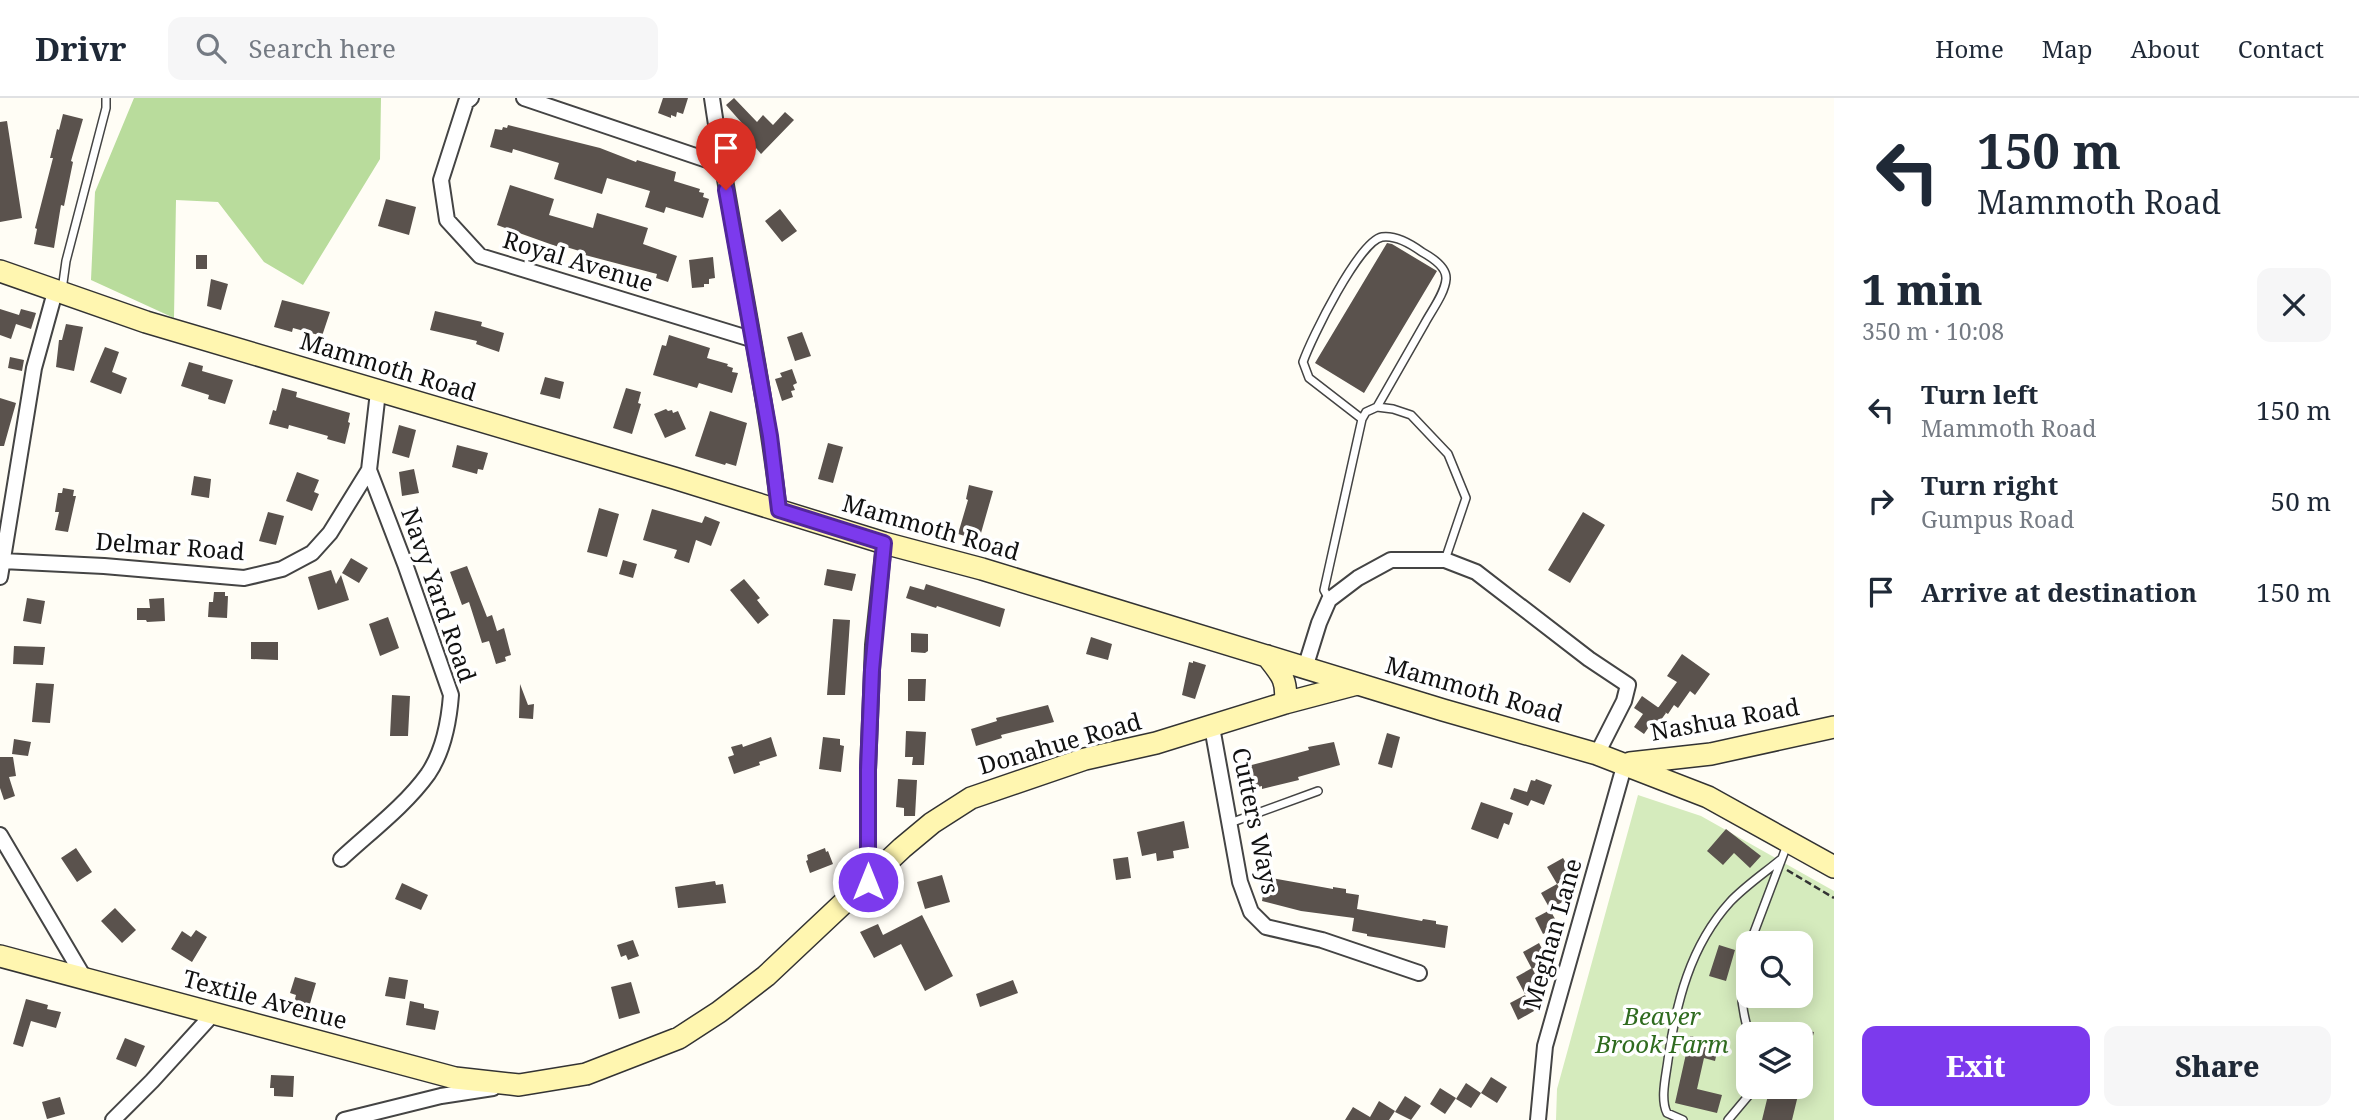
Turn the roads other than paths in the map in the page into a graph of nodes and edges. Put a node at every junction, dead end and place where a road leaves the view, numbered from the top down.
1 (106, 98) edge
2 (471, 98) edge
3 (524, 98) edge
4 (712, 98) edge
5 (722, 165) junction
6 (0, 271) edge
7 (58, 293) junction
8 (751, 339) junction
9 (378, 392) junction
10 (1377, 407) junction
11 (1362, 419) junction
12 (369, 470) junction
13 (779, 510) junction
14 (884, 543) junction
15 (1446, 560) junction
16 (2, 561) junction
17 (0, 577) edge
18 (1329, 600) junction
19 (1267, 656) junction
20 (1305, 668) junction
21 (1359, 684) junction
22 (1285, 703) junction
23 (1212, 727) junction
24 (1834, 727) edge
25 (1597, 754) junction
26 (1625, 763) junction
27 (1318, 791) dead end
28 (1229, 823) junction
29 (0, 835) edge
30 (1782, 856) junction
31 (341, 859) dead end
32 (1834, 867) edge
33 (868, 882) junction
34 (1754, 931) edge
35 (0, 956) edge
36 (1419, 973) dead end
37 (85, 979) junction
38 (213, 1014) junction
39 (519, 1085) junction
40 (1746, 1099) edge
41 (347, 1119) edge
42 (1535, 1119) edge
43 (113, 1120) edge
44 (1683, 1120) edge
45 (1728, 1120) edge

1 - 7 lane
2 - 8 street, Royal Avenue
3 - 5 street
4 - 5 street
5 - 8 street
6 - 7 main road, Mammoth Road
7 - 9 main road, Mammoth Road
7 - 16 street
8 - 13 street
9 - 12 street, Navy Yard Road
9 - 13 main road, Mammoth Road
10 - 11 lane
10 - 11 lane
10 - 15 lane
11 - 18 lane
12 - 16 street, Delmar Road
12 - 31 street, Navy Yard Road
13 - 14 main road, Mammoth Road
14 - 19 main road, Mammoth Road
14 - 33 street
15 - 18 street
15 - 25 street
16 - 17 street
18 - 20 street
19 - 20 main road, Mammoth Road
19 - 22 main road
20 - 21 main road, Mammoth Road
21 - 22 main road, Donahue Road
21 - 25 main road, Mammoth Road
22 - 23 main road, Donahue Road
23 - 28 street, Cutters Ways
23 - 33 main road, Donahue Road
24 - 26 main road, Nashua Road
25 - 26 main road, Mammoth Road
26 - 30 main road, Mammoth Road
26 - 42 street, Meghan Lane
27 - 28 lane
28 - 36 street, Cutters Ways
29 - 37 street
30 - 32 main road, Mammoth Road
30 - 34 lane
30 - 44 lane
33 - 39 main road, Donahue Road
35 - 37 main road, Textile Avenue
37 - 38 main road, Textile Avenue
38 - 39 main road, Textile Avenue
38 - 43 street
39 - 41 street
40 - 45 lane

